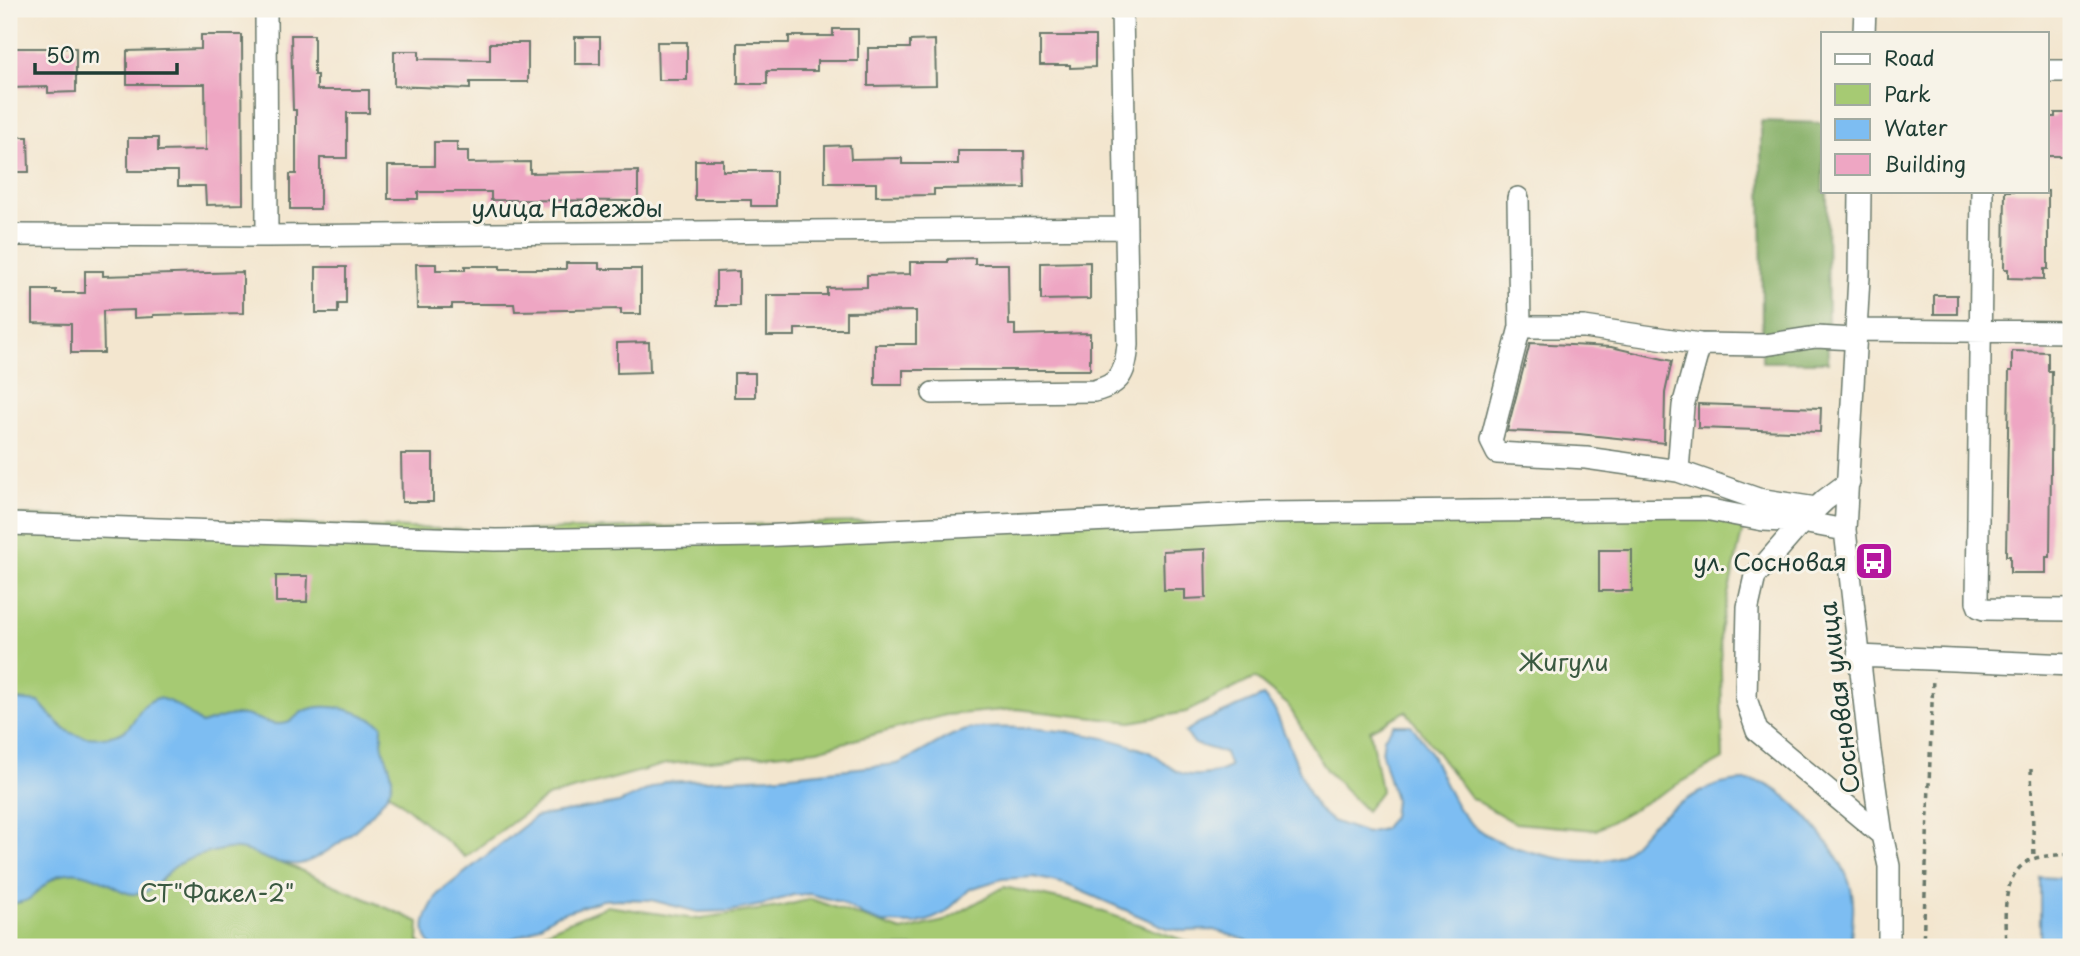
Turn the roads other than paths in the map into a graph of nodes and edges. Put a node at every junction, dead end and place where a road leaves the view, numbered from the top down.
1 (266, 9) edge
2 (1122, 9) edge
3 (1866, 9) edge
4 (1864, 32) edge
5 (2048, 71) edge
6 (2071, 71) edge
7 (1860, 192) edge
8 (1982, 192) edge
9 (1518, 198) dead end
10 (1126, 228) junction
11 (9, 236) edge
12 (267, 236) junction
13 (1520, 327) junction
14 (1980, 332) junction
15 (2071, 332) edge
16 (1856, 335) junction
17 (1700, 344) junction
18 (933, 393) dead end
19 (1678, 471) junction
20 (1849, 482) junction
21 (1809, 515) junction
22 (9, 524) edge
23 (1845, 530) junction
24 (2071, 610) edge
25 (1858, 656) junction
26 (2071, 664) edge
27 (1882, 835) junction
28 (1889, 947) edge

1 - 12 street
2 - 10 street
3 - 4 street
5 - 6 street
7 - 16 street, Сосновая улица
8 - 14 street
9 - 13 street
10 - 12 street, улица Надежды
10 - 18 street
11 - 12 street, улица Надежды
13 - 17 street
13 - 19 street
14 - 15 street
14 - 16 street
14 - 24 street
16 - 17 street
16 - 20 street, Сосновая улица
17 - 19 street
19 - 21 street
20 - 21 street
20 - 23 street, Сосновая улица
21 - 22 street
21 - 23 street
21 - 27 street
23 - 25 street, Сосновая улица
25 - 26 street
25 - 27 street, Сосновая улица
27 - 28 street, Сосновая улица

